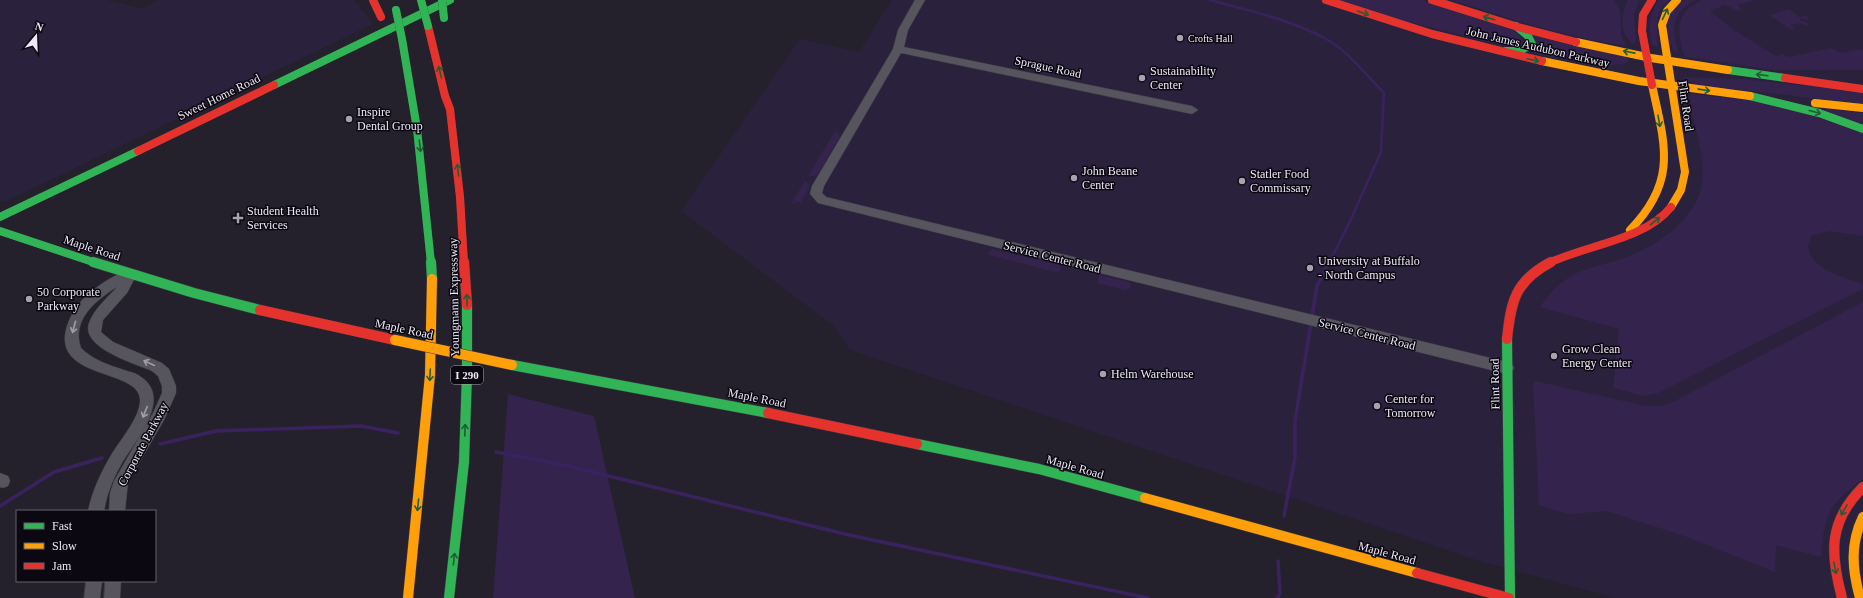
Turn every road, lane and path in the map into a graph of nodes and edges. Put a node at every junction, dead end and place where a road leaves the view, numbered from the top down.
1 (373, 0) edge
2 (393, 0) edge
3 (422, 0) edge
4 (442, 0) edge
5 (450, 0) edge
6 (920, 0) edge
7 (1326, 0) edge
8 (1432, 0) edge
9 (1652, 0) edge
10 (1677, 0) edge
11 (1516, 26) junction
12 (445, 28) dead end
13 (898, 49) junction
14 (1491, 50) junction
15 (1647, 59) junction
16 (1667, 60) junction
17 (1637, 64) dead end
18 (1556, 65) junction
19 (1608, 65) dead end
20 (1740, 72) junction
21 (1682, 74) dead end
22 (1694, 75) dead end
23 (1843, 76) dead end
24 (1785, 78) junction
25 (410, 80) junction
26 (1670, 81) junction
27 (1652, 83) junction
28 (453, 89) dead end
29 (1863, 89) edge
30 (1750, 96) junction
31 (1863, 108) edge
32 (450, 109) junction
33 (1192, 110) dead end
34 (1863, 129) edge
35 (0, 218) edge
36 (0, 230) edge
37 (1621, 237) junction
38 (131, 274) junction
39 (1507, 368) junction
40 (129, 440) junction
41 (144, 442) junction
42 (1863, 487) edge
43 (96, 510) edge
44 (117, 510) edge
45 (1863, 517) edge
46 (94, 582) edge
47 (113, 582) edge
48 (92, 598) edge
49 (112, 598) edge
50 (408, 598) edge
51 (449, 598) edge
52 (1510, 598) edge
53 (1842, 598) edge
54 (1860, 598) edge

1 - 25 main road
2 - 25 main road, Youngmann Expressway, bridge
32 -> 3 main road, Youngmann Expressway / I 290, bridge
4 - 12 main road, bridge
5 - 35 main road, Sweet Home Road
6 - 13 street, Service Center Road
7 -> 14 main road, John James Audubon Parkway
11 -> 8 main road, John James Audubon Parkway
9 - 15 main road, Flint Road
16 -> 10 main road, Flint Road
11 - 14 main road
15 -> 11 main road, John James Audubon Parkway
13 - 33 street, Sprague Road
13 - 39 street, Service Center Road
14 -> 18 main road, John James Audubon Parkway
15 - 16 main road
15 - 17 main road
15 - 27 main road, Flint Road
16 - 20 main road
16 - 26 main road, Flint Road
18 - 19 main road
18 - 27 main road, John James Audubon Parkway
20 - 22 main road
24 -> 20 main road
21 - 26 main road
23 - 24 main road
24 - 29 main road
25 -> 50 main road, Youngmann Expressway
26 - 27 main road
26 -> 30 main road
37 -> 26 main road, Flint Road
27 -> 37 main road, Flint Road
28 - 32 main road
30 - 31 main road
30 -> 34 main road
51 -> 32 main road, Youngmann Expressway / I 290
36 - 38 main road, Maple Road
37 - 39 main road, Flint Road
38 -> 40 street, Corporate Parkway
41 -> 38 street, Corporate Parkway
38 - 52 main road, Maple Road, bridge
39 - 52 main road, Flint Road
40 - 41 street
40 - 43 street, Corporate Parkway
41 - 44 street, Corporate Parkway
42 -> 53 main road
45 - 54 main road
46 - 48 street
47 - 49 street

